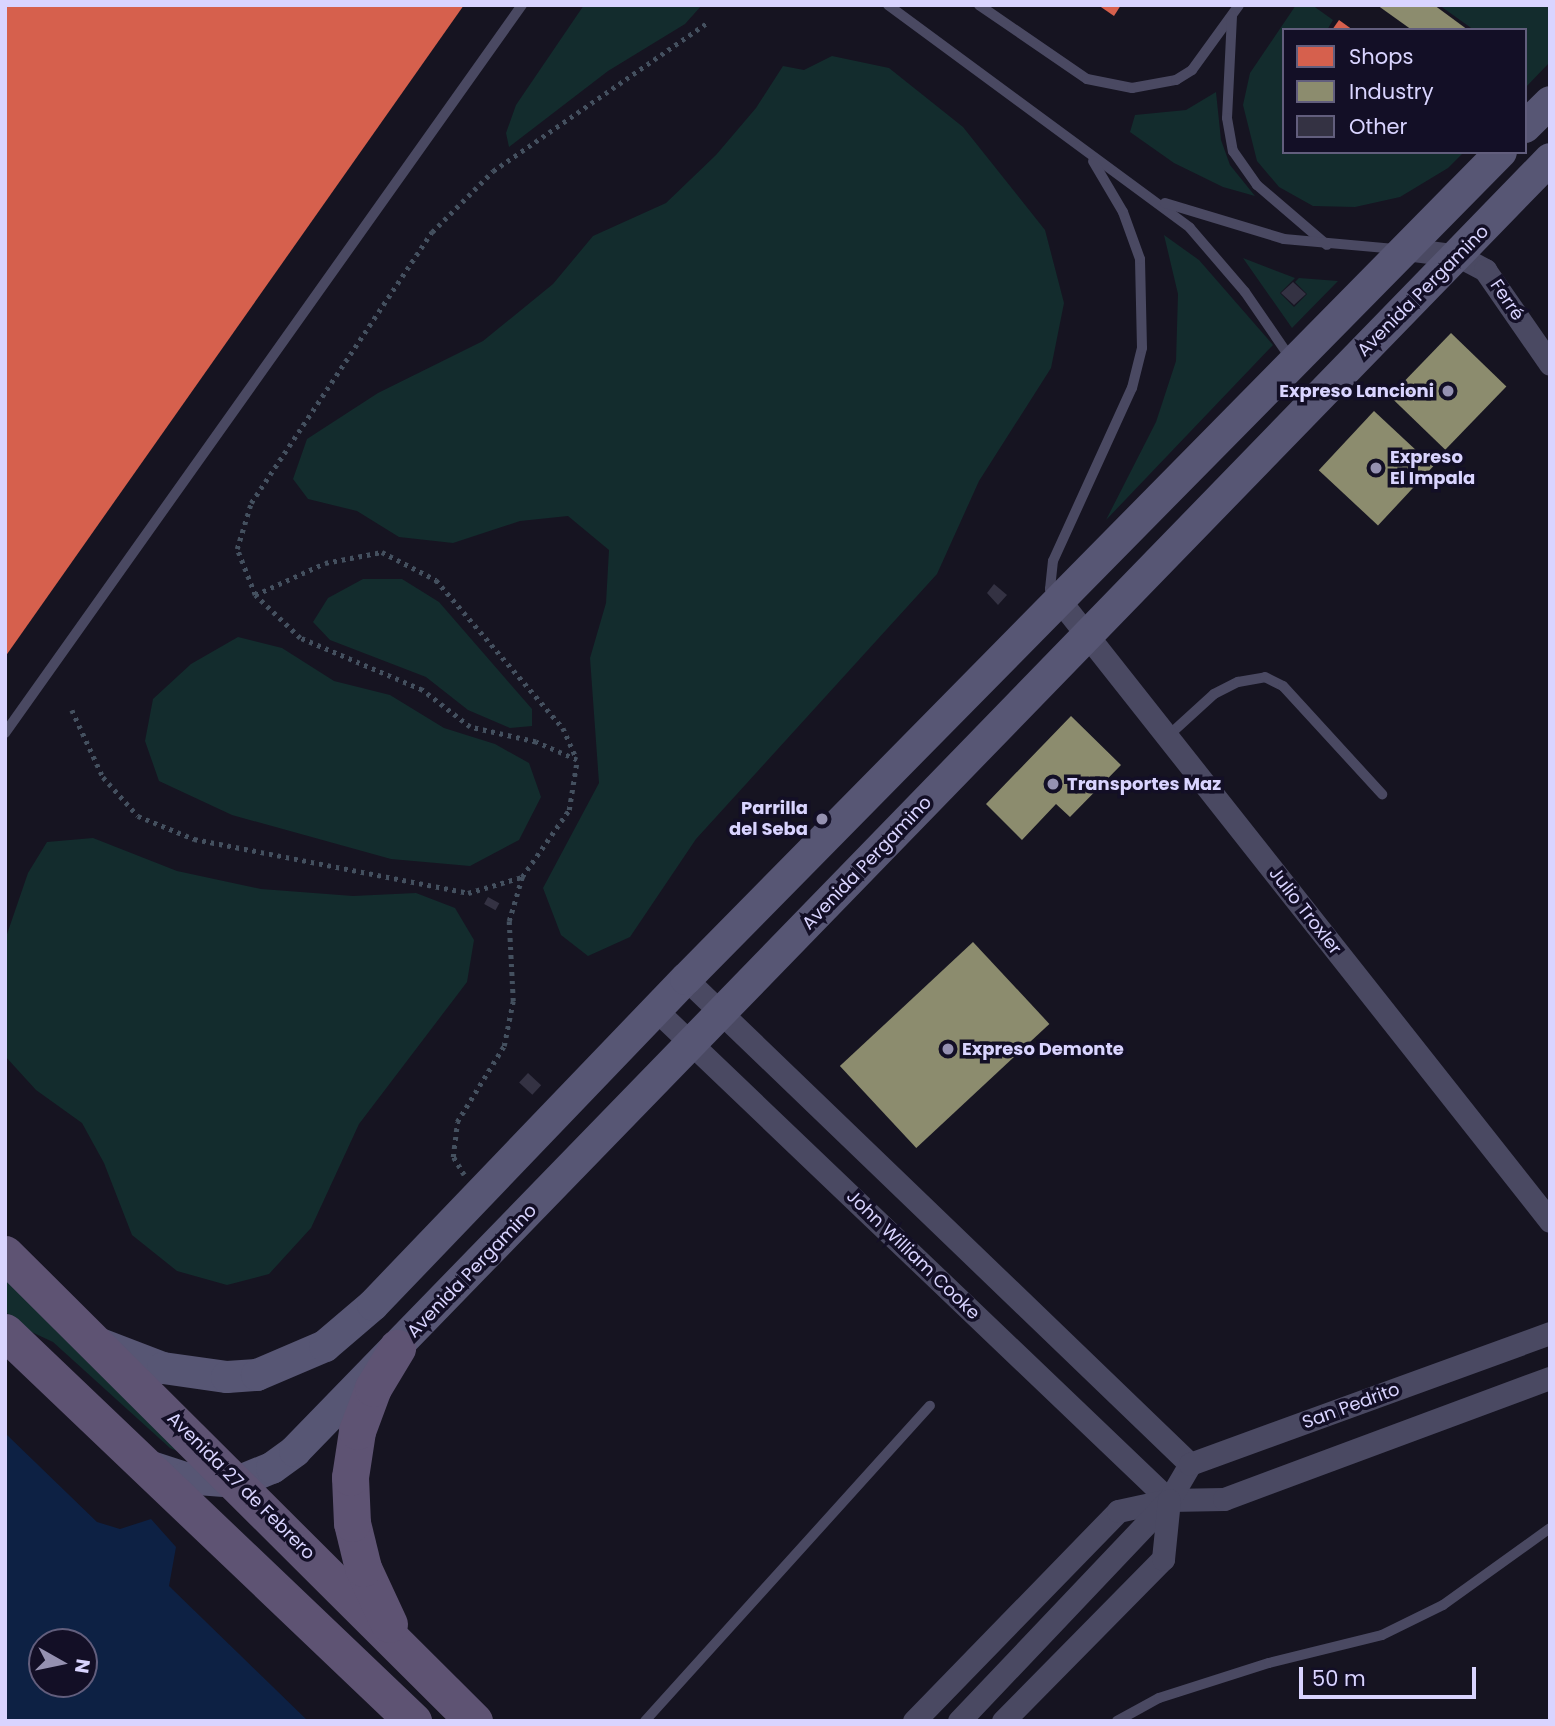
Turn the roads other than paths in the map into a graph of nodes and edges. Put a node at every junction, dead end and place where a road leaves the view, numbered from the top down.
1 (522, 5) edge
2 (888, 5) edge
3 (979, 5) edge
4 (1236, 10) edge
5 (1550, 102) edge
6 (1527, 125) edge
7 (1499, 154) edge
8 (1092, 158) junction
9 (1550, 159) edge
10 (1156, 200) junction
11 (1327, 245) junction
12 (1406, 249) junction
13 (1459, 256) junction
14 (1294, 364) junction
15 (1550, 364) edge
16 (1060, 601) junction
17 (1088, 635) junction
18 (5, 733) edge
19 (1168, 736) junction
20 (1382, 794) dead end
21 (686, 979) junction
22 (656, 1010) junction
23 (722, 1013) junction
24 (692, 1044) junction
25 (1550, 1221) edge
26 (5, 1254) edge
27 (5, 1332) edge
28 (1550, 1333) edge
29 (100, 1344) junction
30 (397, 1348) junction
31 (1550, 1378) edge
32 (930, 1406) dead end
33 (1190, 1464) junction
34 (145, 1465) junction
35 (237, 1482) junction
36 (1169, 1500) junction
37 (1550, 1528) edge
38 (404, 1653) junction
39 (413, 1721) edge
40 (474, 1721) edge
41 (645, 1721) edge
42 (914, 1721) edge
43 (959, 1721) edge
44 (1003, 1721) edge
45 (1117, 1721) edge

1 - 18 lane
2 - 8 lane
3 - 4 lane
4 - 11 lane
5 - 6 main road
7 - 12 main road
8 - 10 lane
8 - 16 lane
9 - 13 main road, Avenida Pergamino
10 - 11 lane
10 - 14 lane
11 - 12 lane
12 - 13 street, Ferré
12 - 14 main road
13 - 15 street, Ferré
13 - 17 main road, Avenida Pergamino
14 - 16 main road
16 - 17 street, Julio Troxler
16 - 21 main road
17 - 19 street, Julio Troxler
17 - 23 main road, Avenida Pergamino
19 - 20 lane
19 - 25 street, Julio Troxler
21 - 22 main road
21 - 23 street
22 - 24 street, John William Cooke
22 - 29 main road
23 - 24 main road, Avenida Pergamino
23 - 33 street
24 - 30 main road, Avenida Pergamino
24 - 36 street, John William Cooke
26 - 29 main road, Avenida 27 de Febrero
27 - 34 main road
28 - 33 street, San Pedrito
29 - 35 main road, Avenida 27 de Febrero
30 - 35 main road, Avenida Pergamino
30 - 38 main road
31 - 36 street
32 - 41 lane
33 - 36 street
34 - 35 main road, Avenida Pergamino
34 - 39 main road
35 - 38 main road, Avenida 27 de Febrero
36 - 42 street
36 - 43 street
36 - 44 street
37 - 45 lane
38 - 40 main road, Avenida 27 de Febrero

